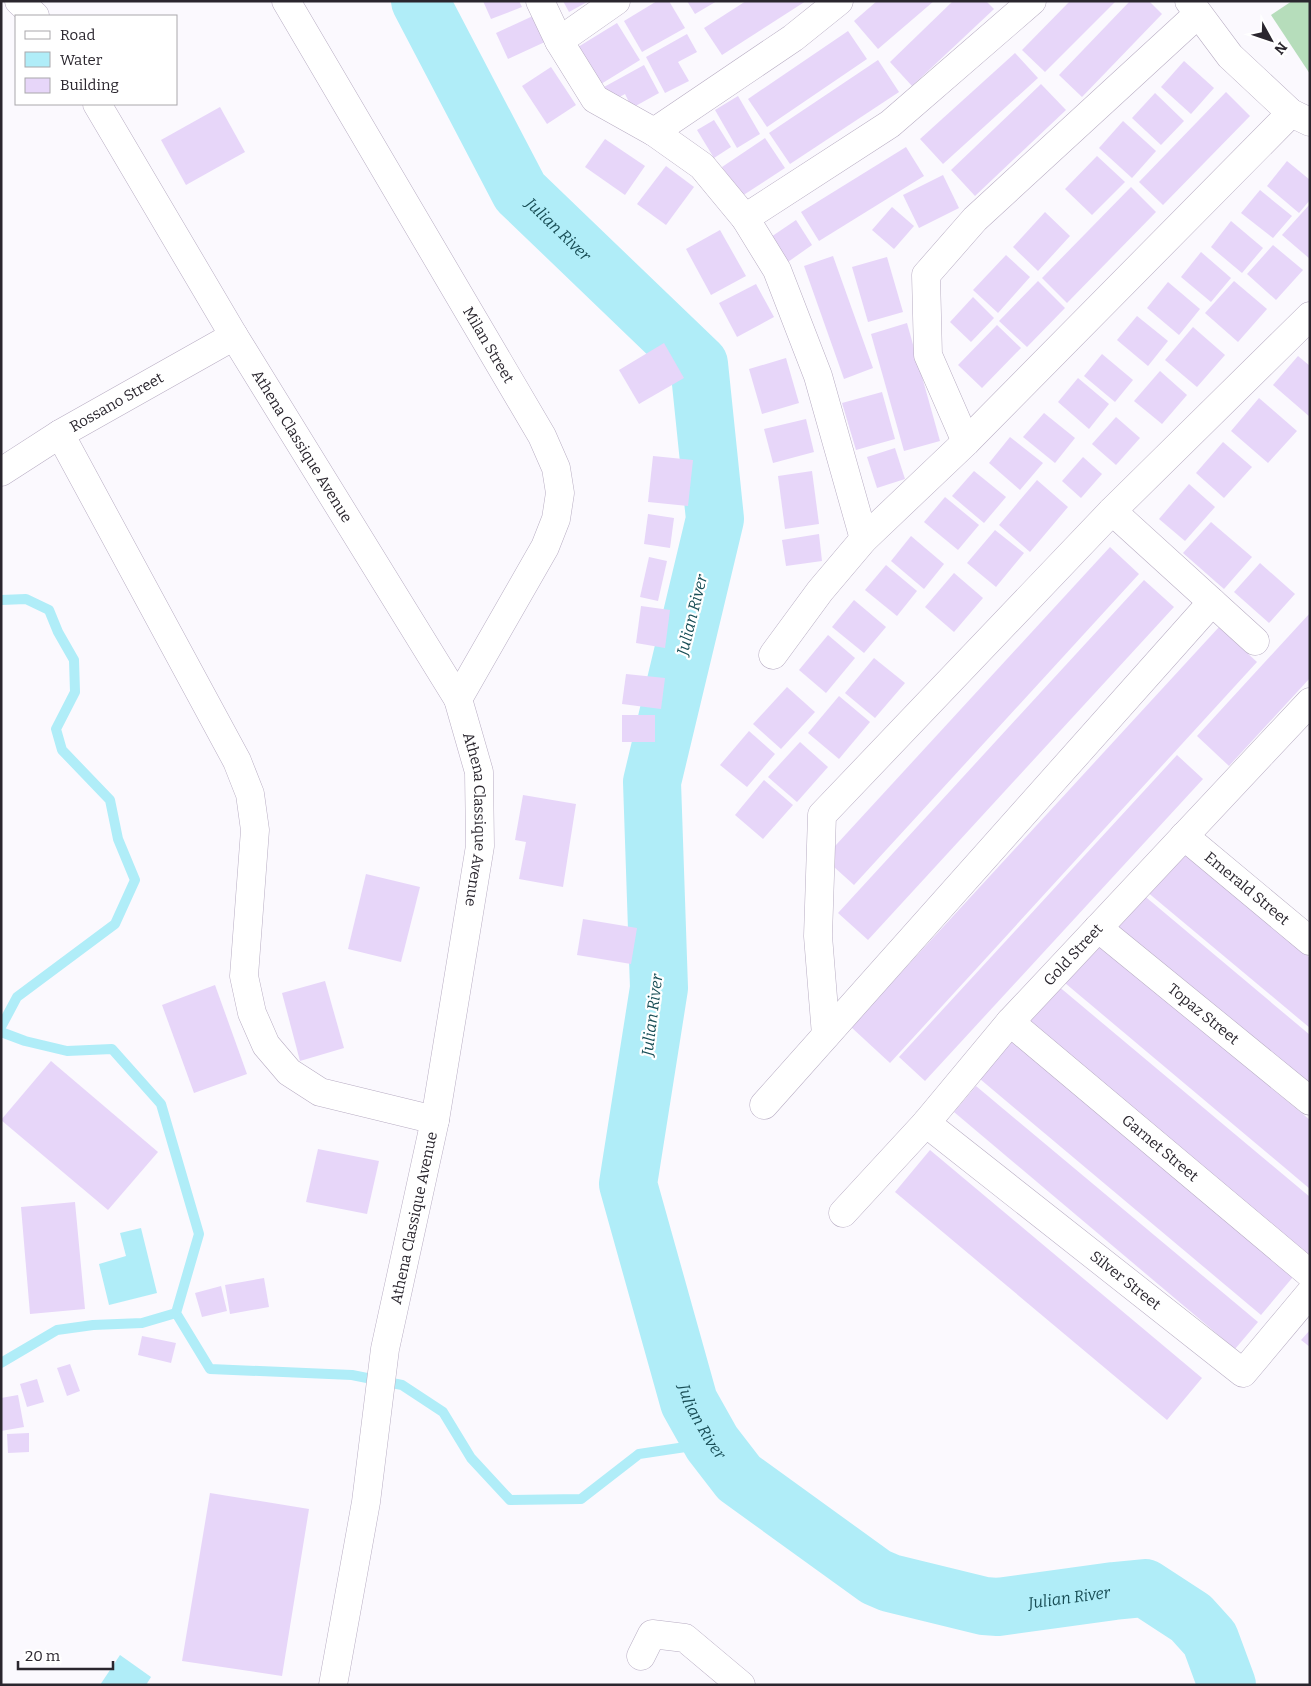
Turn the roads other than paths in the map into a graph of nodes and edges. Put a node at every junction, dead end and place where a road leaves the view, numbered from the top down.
1 (19, 1) edge
2 (286, 1) edge
3 (540, 1) edge
4 (616, 1) edge
5 (839, 1) edge
6 (1032, 1) edge
7 (1194, 8) edge
8 (34, 15) edge
9 (559, 41) junction
10 (98, 105) edge
11 (1301, 118) edge
12 (654, 132) junction
13 (745, 218) junction
14 (1310, 316) edge
15 (234, 336) junction
16 (60, 434) junction
17 (966, 442) junction
18 (1, 472) edge
19 (1112, 511) junction
20 (864, 539) junction
21 (1212, 602) junction
22 (1255, 640) dead end
23 (772, 655) dead end
24 (458, 699) junction
25 (1310, 702) edge
26 (1184, 836) junction
27 (1098, 928) junction
28 (1310, 941) edge
29 (1010, 1022) junction
30 (826, 1035) junction
31 (1310, 1102) edge
32 (764, 1105) dead end
33 (434, 1120) junction
34 (926, 1123) junction
35 (843, 1212) dead end
36 (1310, 1274) edge
37 (1310, 1293) edge
38 (641, 1656) dead end
39 (333, 1685) edge
40 (741, 1685) edge

1 - 8 street
2 - 24 street, Milan Street
3 - 9 street
4 - 9 street
5 - 12 street
6 - 13 street
7 - 11 street
7 - 17 street
9 - 12 street
10 - 15 street, Athena Classique Avenue
11 - 17 street
12 - 13 street
13 - 20 street
14 - 19 street
15 - 16 street, Rossano Street
15 - 24 street, Athena Classique Avenue
16 - 18 street, Rossano Street
16 - 33 street
17 - 20 street
19 - 21 street
19 - 30 street
20 - 23 street
21 - 22 street
21 - 30 street
24 - 33 street, Athena Classique Avenue
25 - 26 street, Gold Street
26 - 27 street, Gold Street
26 - 28 street, Emerald Street
27 - 29 street, Gold Street
27 - 31 street, Topaz Street
29 - 34 street, Gold Street
29 - 36 street, Garnet Street
30 - 32 street
33 - 39 street, Athena Classique Avenue
34 - 35 street, Gold Street
34 - 37 street, Silver Street
38 - 40 street

